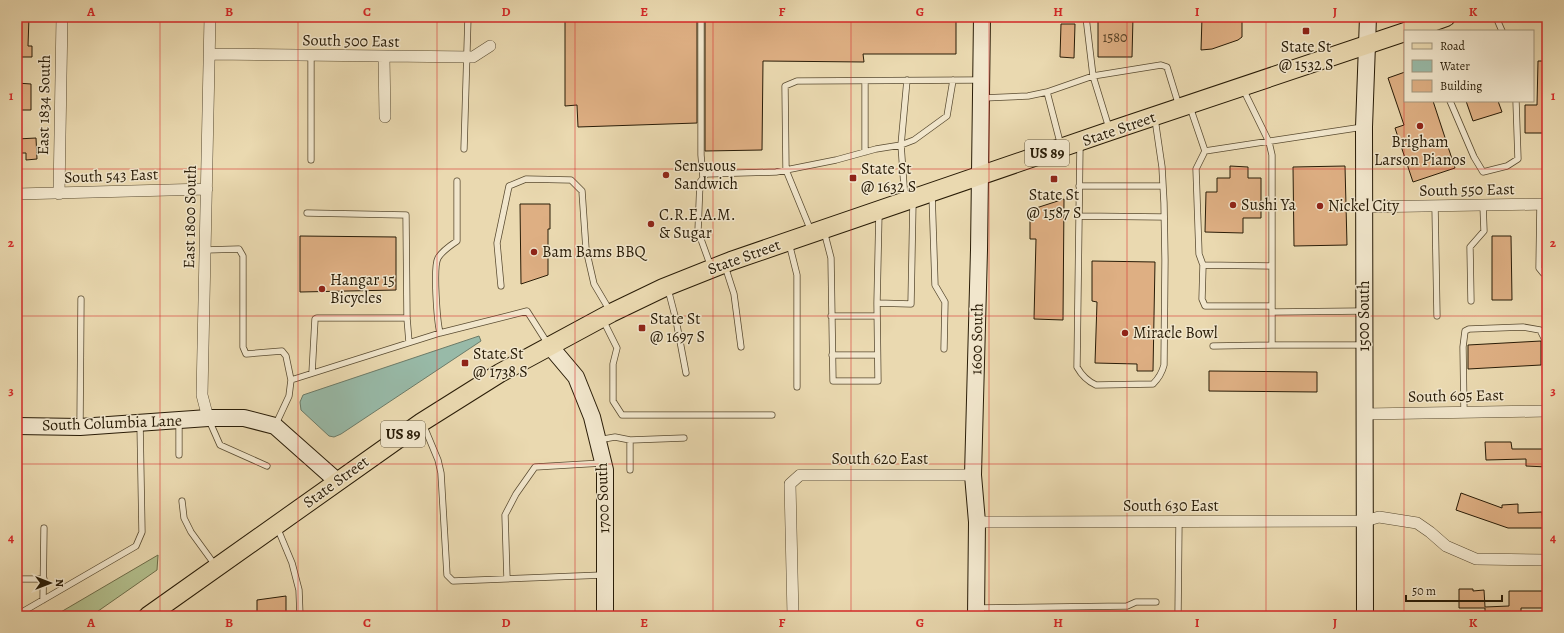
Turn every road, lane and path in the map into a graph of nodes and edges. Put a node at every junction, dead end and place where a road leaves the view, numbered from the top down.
1 (62, 17) edge
2 (210, 17) edge
3 (468, 17) edge
4 (702, 17) edge
5 (982, 17) edge
6 (1086, 17) edge
7 (1368, 17) edge
8 (1446, 17) edge
9 (1496, 17) edge
10 (1413, 30) edge
11 (1502, 30) edge
12 (1404, 33) edge
13 (1367, 45) junction
14 (490, 46) dead end
15 (210, 54) junction
16 (311, 56) junction
17 (384, 57) junction
18 (466, 57) junction
19 (1093, 76) junction
20 (907, 80) junction
21 (953, 80) junction
22 (981, 80) junction
23 (865, 81) junction
24 (1242, 87) junction
25 (1047, 92) junction
26 (980, 98) junction
27 (1450, 102) edge
28 (1516, 102) edge
29 (1184, 106) junction
30 (1154, 116) junction
31 (385, 117) dead end
32 (1364, 127) junction
33 (1110, 131) junction
34 (1080, 142) junction
35 (1270, 142) junction
36 (901, 145) junction
37 (1061, 148) junction
38 (464, 150) dead end
39 (1205, 151) junction
40 (865, 152) junction
41 (311, 160) dead end
42 (786, 170) junction
43 (979, 176) junction
44 (703, 178) junction
45 (457, 181) dead end
46 (1079, 186) junction
47 (1163, 186) junction
48 (207, 189) junction
49 (932, 192) junction
50 (17, 194) edge
51 (59, 194) junction
52 (909, 200) junction
53 (1543, 204) edge
54 (1483, 205) junction
55 (1435, 206) junction
56 (1364, 207) junction
57 (879, 210) junction
58 (307, 213) dead end
59 (1079, 216) junction
60 (1164, 217) junction
61 (818, 231) junction
62 (788, 241) junction
63 (206, 250) junction
64 (1203, 265) junction
65 (718, 266) junction
66 (1272, 266) junction
67 (1547, 275) edge
68 (501, 286) dead end
69 (668, 287) junction
70 (81, 300) dead end
71 (1471, 301) dead end
72 (877, 303) junction
73 (1272, 306) junction
74 (1364, 311) junction
75 (1272, 312) junction
76 (606, 315) junction
77 (831, 316) junction
78 (877, 316) junction
79 (1437, 316) dead end
80 (407, 318) junction
81 (440, 332) junction
82 (409, 342) junction
83 (549, 345) junction
84 (1272, 345) junction
85 (1364, 345) junction
86 (1213, 346) dead end
87 (741, 347) dead end
88 (944, 349) dead end
89 (832, 355) junction
90 (877, 355) junction
91 (686, 373) dead end
92 (312, 374) junction
93 (291, 380) junction
94 (798, 387) dead end
95 (1546, 411) edge
96 (1464, 412) junction
97 (1365, 414) junction
98 (772, 415) dead end
99 (208, 418) junction
100 (179, 420) junction
101 (422, 422) junction
102 (140, 423) junction
103 (17, 426) edge
104 (275, 426) junction
105 (80, 427) junction
106 (684, 438) dead end
107 (598, 440) junction
108 (630, 440) junction
109 (179, 455) dead end
110 (603, 463) junction
111 (267, 466) dead end
112 (630, 470) dead end
113 (973, 475) junction
114 (337, 481) junction
115 (182, 501) dead end
116 (1365, 521) junction
117 (977, 522) junction
118 (1179, 522) junction
119 (276, 525) junction
120 (44, 528) dead end
121 (1547, 560) edge
122 (217, 567) junction
123 (605, 575) junction
124 (17, 579) edge
125 (44, 579) junction
126 (507, 579) junction
127 (43, 600) junction
128 (1156, 602) dead end
129 (976, 612) edge
130 (17, 615) edge
131 (148, 616) edge
132 (300, 616) edge
133 (604, 616) edge
134 (793, 616) edge
135 (1178, 616) edge
136 (1365, 616) edge

1 - 51 street, East 1834 South
2 - 15 street, East 1800 South
3 - 18 lane
4 - 44 lane
5 - 22 street, 1600 South
6 - 19 lane
7 - 13 street, 1500 South
8 - 10 main road, State Street / US 89
9 - 11 lane
12 - 13 main road, State Street / US 89
13 - 24 main road, State Street / US 89
13 - 32 street, 1500 South
14 - 18 street, South 500 East
15 - 16 street, South 500 East
15 - 48 street, East 1800 South
16 - 17 street, South 500 East
16 - 41 lane
17 - 18 street, South 500 East
17 - 31 street
18 - 38 lane
19 - 25 lane
19 - 29 lane
19 - 33 lane
20 - 21 lane
20 - 23 lane
20 - 36 lane
21 - 22 lane
21 - 36 lane
22 - 26 street, 1600 South
23 - 40 lane
23 - 42 lane
24 - 29 main road, State Street / US 89
24 - 35 lane
25 - 26 lane
25 - 37 lane
26 - 43 street, 1600 South
27 - 28 lane
29 - 30 main road, State Street / US 89
29 - 39 lane
30 - 33 main road, State Street / US 89
30 - 47 lane
32 - 35 lane
32 - 56 street, 1500 South
33 - 34 main road, State Street / US 89
34 - 37 main road, State Street / US 89
34 - 46 lane
35 - 39 lane
35 - 66 lane
36 - 40 lane
36 - 52 lane
37 - 43 main road, State Street / US 89
39 - 64 lane
40 - 42 lane
42 - 44 lane
42 - 61 lane
43 - 49 main road, State Street / US 89
43 - 113 street, 1600 South
44 - 65 lane
45 - 81 lane
46 - 47 lane
46 - 59 lane
47 - 60 lane
48 - 51 street, South 543 East
48 - 63 street, East 1800 South
49 - 52 main road, State Street / US 89
49 - 88 lane
50 - 51 street, South 543 East
52 - 57 main road, State Street / US 89
52 - 72 lane
53 - 54 street, South 550 East
53 - 67 lane
54 - 55 street, South 550 East
54 - 71 lane
55 - 56 street, South 550 East
55 - 79 lane
56 - 74 street, 1500 South
57 - 61 main road, State Street / US 89
57 - 72 lane
58 - 80 lane
59 - 60 lane
59 - 60 lane
61 - 62 main road, State Street / US 89
61 - 77 lane
62 - 65 main road, State Street / US 89
62 - 94 lane
63 - 93 lane
63 - 99 street, East 1800 South
64 - 66 lane
64 - 73 lane
65 - 69 main road, State Street / US 89
65 - 87 lane
66 - 73 lane
68 - 76 lane
69 - 76 main road, State Street / US 89
69 - 91 lane
70 - 105 lane
72 - 78 lane
73 - 75 lane
74 - 75 lane
74 - 85 street, 1500 South
75 - 84 lane
76 - 83 main road, State Street / US 89
76 - 98 lane
77 - 78 lane
77 - 89 lane
78 - 90 lane
80 - 82 lane
80 - 92 lane
81 - 82 lane
81 - 83 lane
82 - 92 lane
83 - 101 main road, State Street / US 89
83 - 107 street, 1700 South
84 - 85 lane
84 - 86 lane
85 - 97 street, 1500 South
89 - 90 lane
89 - 90 lane
92 - 93 lane
93 - 104 lane
95 - 96 street, South 605 East
95 - 96 lane
96 - 97 street, South 605 East
97 - 116 street, 1500 South
99 - 100 street, South Columbia Lane
99 - 104 street, South Columbia Lane
99 - 111 lane
100 - 102 street, South Columbia Lane
100 - 109 lane
101 - 114 main road, State Street / US 89
101 - 126 lane
102 - 105 street, South Columbia Lane
102 - 127 lane
103 - 105 street, South Columbia Lane
104 - 114 street
106 - 108 lane
107 - 108 lane
107 - 110 street, 1700 South
108 - 112 lane
110 - 123 street, 1700 South
110 - 126 lane
113 - 117 street, 1600 South
113 - 134 street, South 620 East
114 - 119 main road, State Street / US 89
115 - 122 lane
116 - 118 street, South 630 East
116 - 121 street, South 630 East
116 - 136 street, 1500 South
117 - 118 street, South 630 East
117 - 129 street, 1600 South
118 - 135 lane
119 - 122 main road, State Street / US 89
119 - 132 lane
120 - 125 lane
122 - 131 main road, State Street / US 89
123 - 126 lane
123 - 133 street, 1700 South
124 - 125 lane
125 - 127 lane
127 - 130 lane
128 - 129 lane

